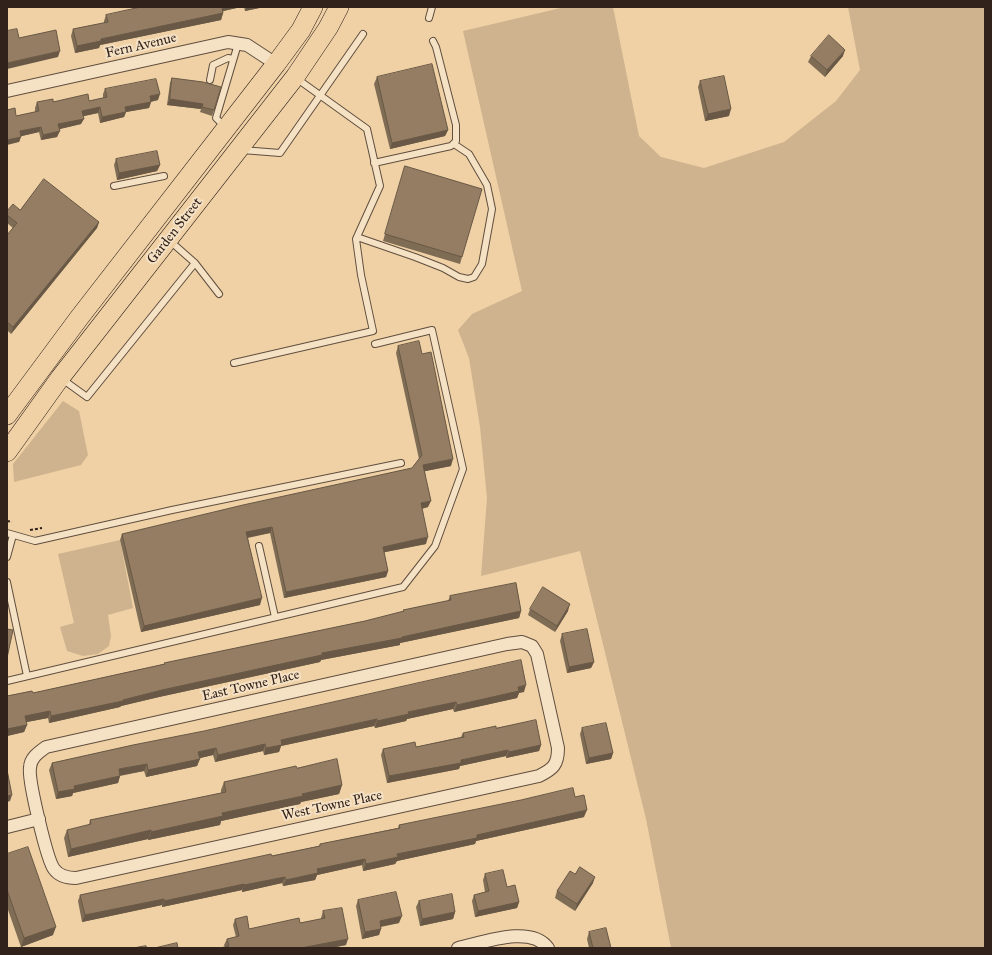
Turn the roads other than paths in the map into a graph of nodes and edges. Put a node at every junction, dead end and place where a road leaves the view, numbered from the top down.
1 (313, 7) edge
2 (338, 7) edge
3 (432, 7) edge
4 (429, 18) dead end
5 (363, 34) dead end
6 (433, 41) dead end
7 (238, 44) junction
8 (233, 59) junction
9 (276, 64) junction
10 (295, 77) junction
11 (210, 80) dead end
12 (7, 91) edge
13 (321, 96) junction
14 (226, 128) junction
15 (454, 144) junction
16 (238, 150) junction
17 (374, 163) junction
18 (164, 176) dead end
19 (185, 181) junction
20 (114, 186) dead end
21 (151, 224) junction
22 (357, 237) junction
23 (168, 240) junction
24 (195, 263) junction
25 (135, 282) junction
26 (219, 294) dead end
27 (375, 344) dead end
28 (234, 363) dead end
29 (60, 378) junction
30 (7, 415) edge
31 (7, 452) edge
32 (401, 463) dead end
33 (10, 534) edge
34 (259, 546) dead end
35 (7, 557) edge
36 (7, 582) edge
37 (275, 617) junction
38 (537, 654) joint
39 (27, 676) junction
40 (7, 680) edge
41 (39, 819) junction
42 (7, 827) edge
43 (458, 948) edge
44 (548, 948) edge

1 - 9 main road, Garden Street
2 - 10 main road, Garden Street
3 - 4 lane
5 - 13 lane
6 - 15 lane
7 - 8 lane
7 - 9 street, Fern Avenue
7 - 12 street, Fern Avenue
8 - 11 lane
8 - 14 lane
9 - 14 main road, Garden Street
10 - 13 lane
10 - 16 main road, Garden Street
13 - 16 lane
13 - 17 lane
14 - 19 main road, Garden Street
15 - 17 lane
15 - 22 lane
16 - 23 main road, Garden Street
17 - 22 lane
18 - 20 lane
19 - 21 main road, Garden Street
19 - 23 main road
21 - 25 main road
21 - 30 main road, Garden Street
22 - 28 lane
23 - 24 lane
23 - 25 main road, Garden Street
24 - 26 lane
24 - 29 lane
25 - 29 main road, Garden Street
27 - 37 lane
29 - 31 main road, Garden Street
32 - 33 lane
33 - 35 lane
34 - 37 lane
36 - 39 lane
37 - 39 lane
38 - 41 street, East Towne Place
38 - 41 street, West Towne Place
39 - 40 lane
41 - 42 street
43 - 44 street

